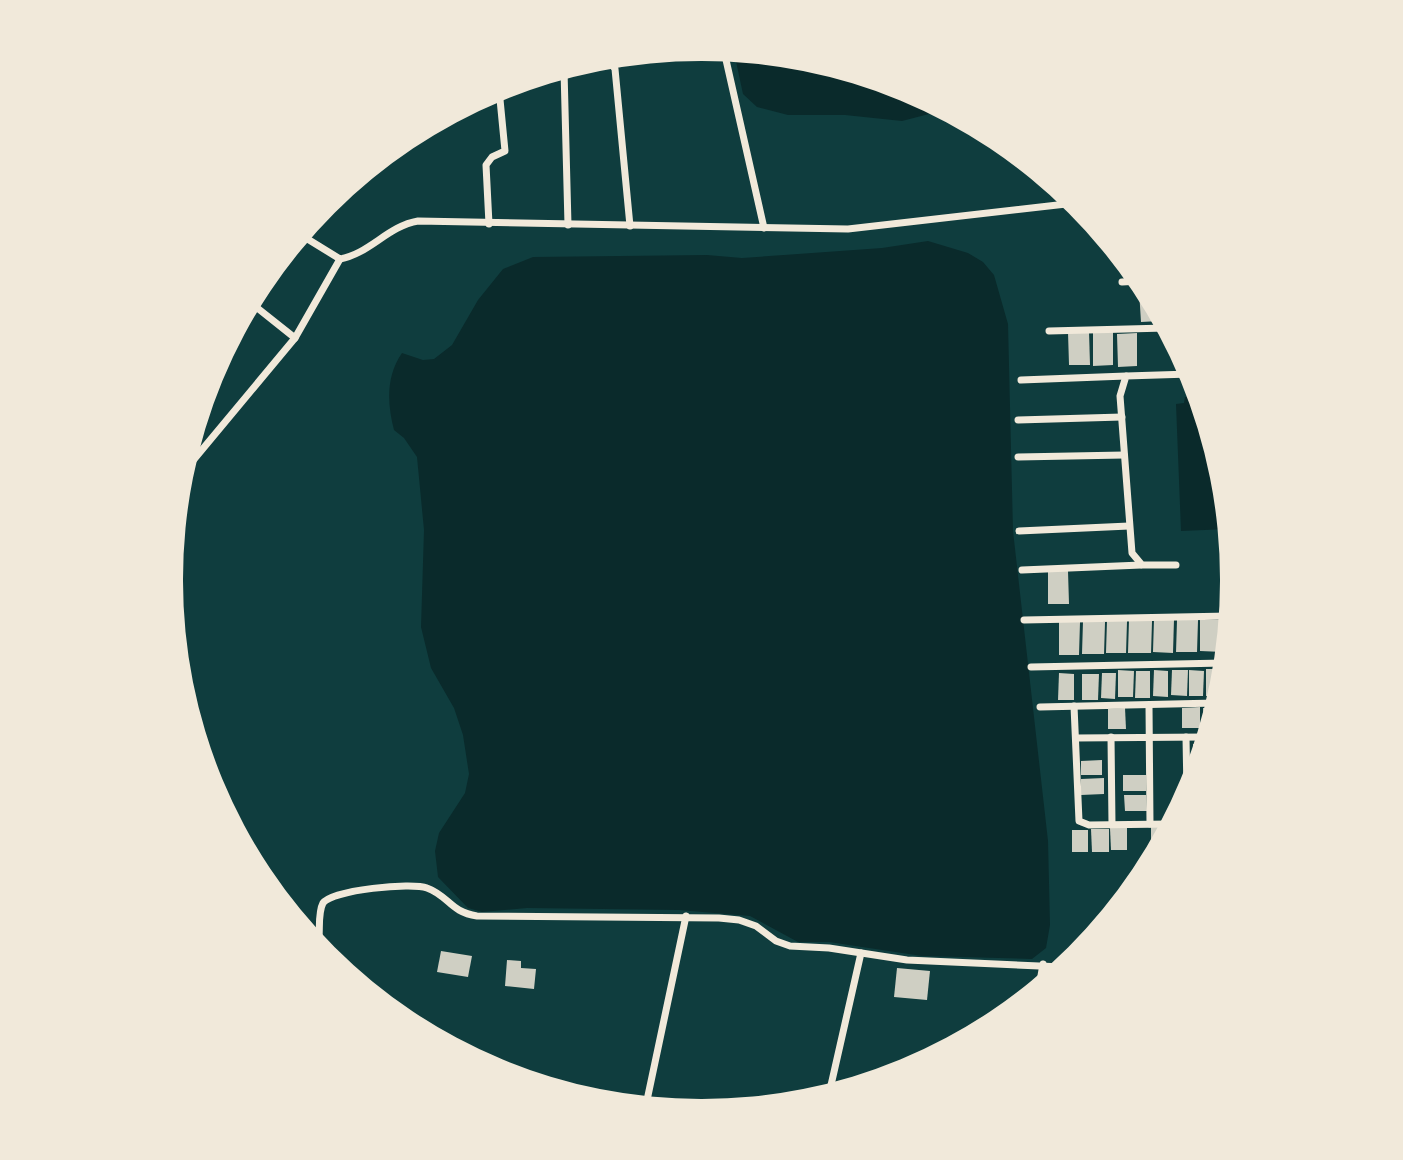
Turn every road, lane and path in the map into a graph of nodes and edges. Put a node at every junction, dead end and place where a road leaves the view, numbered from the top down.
1 (726, 62) edge
2 (615, 69) edge
3 (564, 80) edge
4 (500, 102) edge
5 (1059, 205) edge
6 (489, 224) junction
7 (568, 225) junction
8 (630, 226) junction
9 (764, 228) junction
10 (309, 240) edge
11 (341, 259) junction
12 (1122, 282) dead end
13 (1126, 282) edge
14 (259, 309) edge
15 (1155, 328) edge
16 (1049, 331) dead end
17 (295, 338) junction
18 (1178, 374) edge
19 (1126, 376) junction
20 (1021, 380) dead end
21 (1122, 417) junction
22 (1018, 419) dead end
23 (198, 454) edge
24 (1125, 455) junction
25 (1018, 457) dead end
26 (1129, 526) junction
27 (1019, 531) dead end
28 (1142, 565) junction
29 (1176, 565) dead end
30 (1022, 570) dead end
31 (1219, 616) edge
32 (1024, 620) dead end
33 (1213, 663) edge
34 (1031, 667) dead end
35 (1205, 703) edge
36 (1149, 705) junction
37 (1074, 706) junction
38 (1040, 707) dead end
39 (1149, 736) junction
40 (1111, 737) junction
41 (1186, 737) junction
42 (1196, 737) edge
43 (1076, 738) junction
44 (1186, 764) edge
45 (1112, 824) junction
46 (1150, 824) junction
47 (1159, 824) edge
48 (685, 916) junction
49 (319, 931) edge
50 (861, 953) junction
51 (1043, 964) junction
52 (1049, 965) edge
53 (1042, 972) edge
54 (832, 1082) edge
55 (648, 1096) edge

1 - 9 street
2 - 8 street
3 - 7 street
4 - 6 street
5 - 9 street
6 - 7 street
6 - 11 street
7 - 8 street
8 - 9 street
10 - 11 street
11 - 17 street
12 - 13 street
14 - 17 street
15 - 16 street
17 - 23 street
18 - 19 street
19 - 20 street
19 - 21 street
21 - 22 street
21 - 24 street
24 - 25 street
24 - 26 street
26 - 27 street
26 - 28 street
28 - 29 street
28 - 30 street
31 - 32 street
33 - 34 street
35 - 36 street
36 - 37 street
36 - 39 street
37 - 38 street
37 - 43 street
39 - 40 street
39 - 41 street
39 - 46 street
40 - 43 street
40 - 45 street
41 - 42 street
41 - 44 street
43 - 45 street
45 - 46 street
46 - 47 street
48 - 49 street
48 - 50 street
48 - 55 street
50 - 51 street
50 - 54 street
51 - 52 street
51 - 53 street

